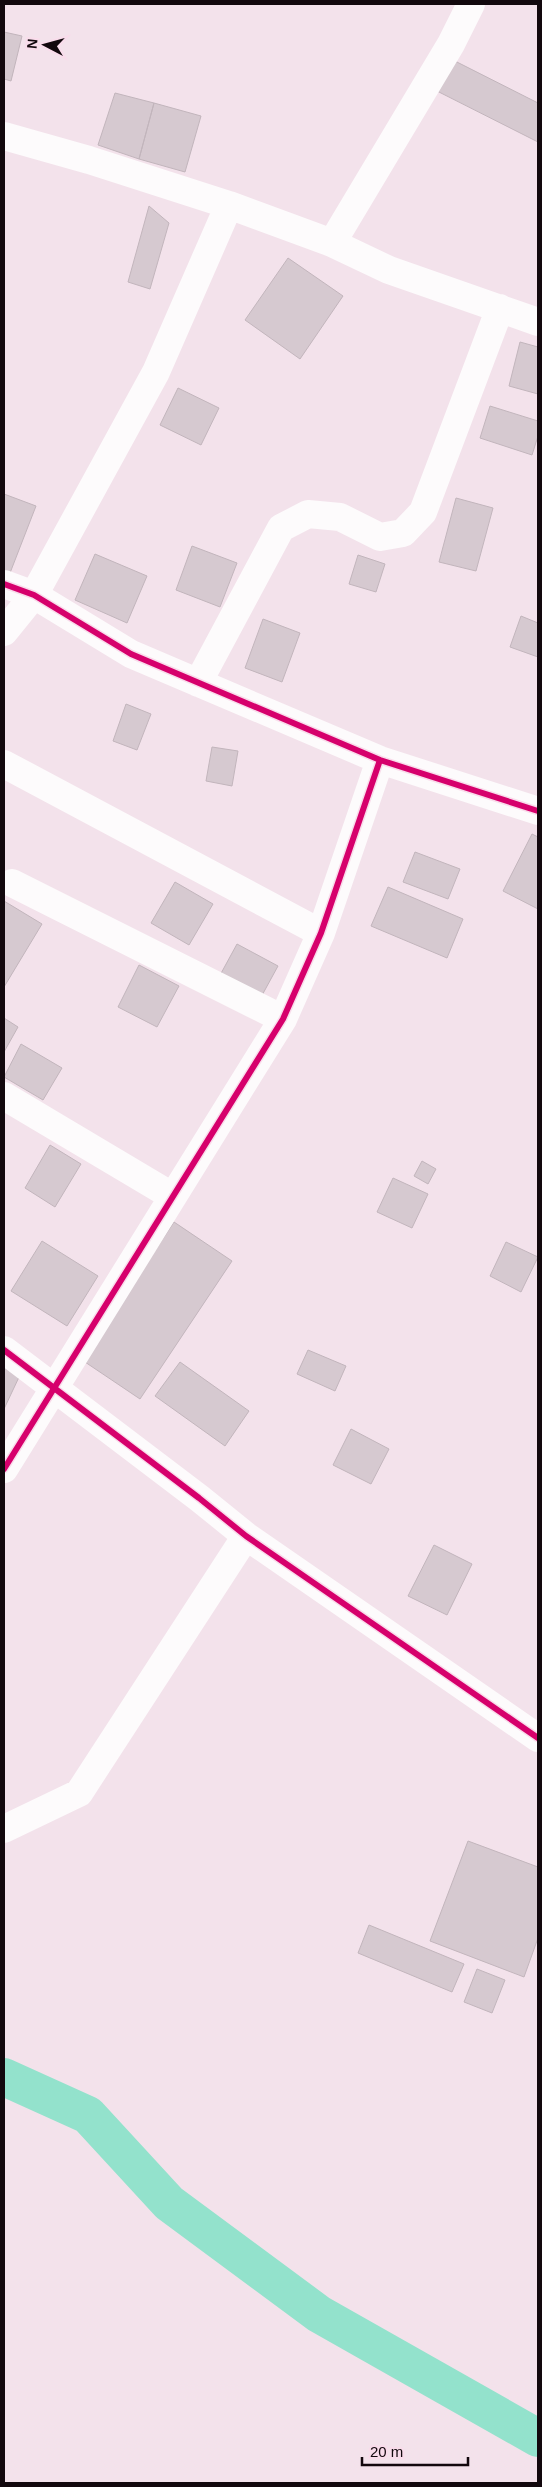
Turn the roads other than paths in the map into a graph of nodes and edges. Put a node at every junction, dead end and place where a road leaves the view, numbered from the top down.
1 (471, 4) edge
2 (4, 136) edge
3 (230, 205) junction
4 (332, 243) junction
5 (500, 308) junction
6 (538, 322) edge
7 (4, 584) edge
8 (34, 594) junction
9 (4, 632) edge
10 (198, 683) junction
11 (380, 760) junction
12 (4, 764) edge
13 (538, 811) edge
14 (12, 883) dead end
15 (322, 933) junction
16 (283, 1019) junction
17 (4, 1096) edge
18 (172, 1196) junction
19 (4, 1350) edge
20 (53, 1387) junction
21 (4, 1469) edge
22 (246, 1536) junction
23 (538, 1738) edge
24 (4, 1829) edge

1 - 4 street
2 - 3 street
3 - 4 street
3 - 8 street
4 - 5 street
5 - 6 street
5 - 10 street
7 - 8 street
8 - 9 street
8 - 10 street
10 - 11 street
11 - 13 street
11 - 15 street
12 - 15 street
14 - 16 street
15 - 16 street
16 - 18 street
17 - 18 street
18 - 20 street
19 - 20 street
20 - 21 street
20 - 22 street
22 - 23 street
22 - 24 street

